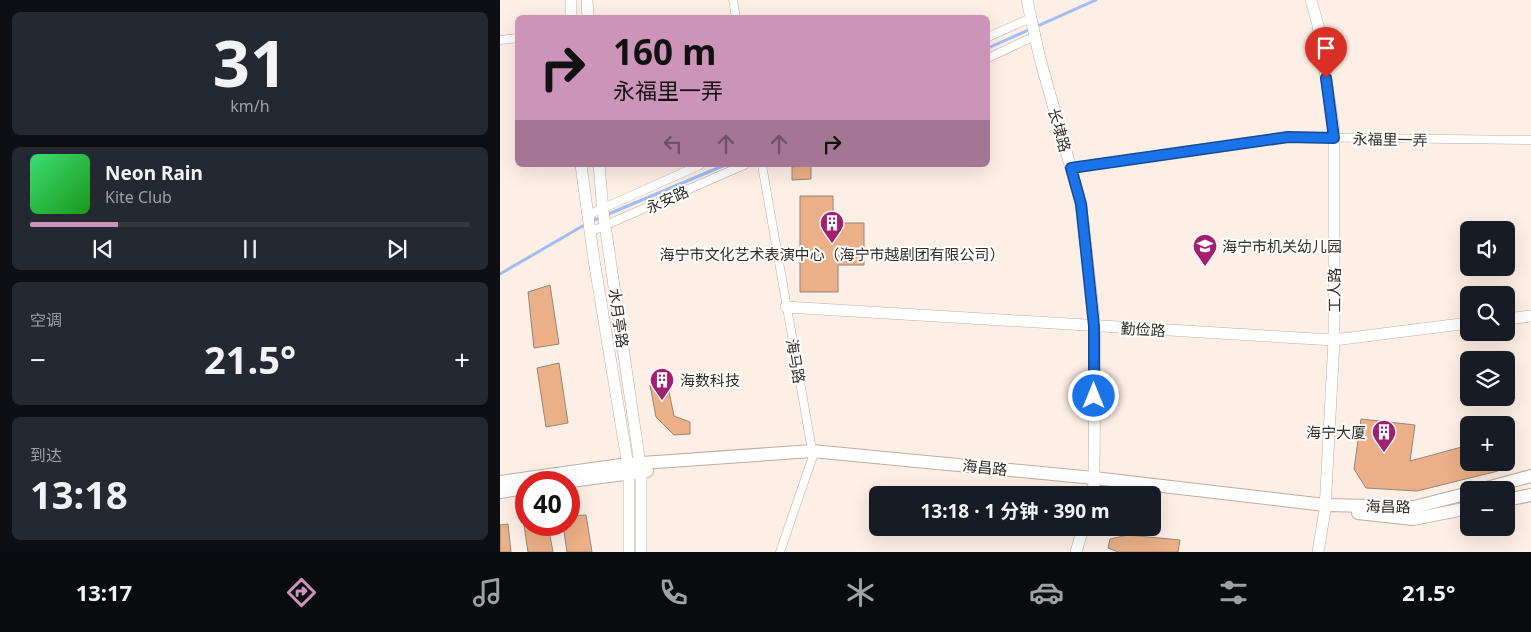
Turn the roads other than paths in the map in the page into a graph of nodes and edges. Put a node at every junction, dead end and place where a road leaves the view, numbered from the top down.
1 (571, 0) edge
2 (587, 0) edge
3 (733, 0) edge
4 (1027, 0) edge
5 (1311, 0) edge
6 (572, 15) edge
7 (588, 15) edge
8 (736, 15) edge
9 (1031, 19) junction
10 (1035, 35) junction
11 (990, 36) edge
12 (515, 38) edge
13 (500, 40) edge
14 (990, 57) edge
15 (1334, 138) junction
16 (1531, 140) edge
17 (581, 167) edge
18 (599, 167) edge
19 (696, 167) edge
20 (739, 167) edge
21 (762, 167) edge
22 (1071, 168) junction
23 (603, 210) junction
24 (587, 213) junction
25 (606, 226) junction
26 (590, 235) junction
27 (786, 307) junction
28 (1531, 316) edge
29 (1515, 318) edge
30 (1460, 325) edge
31 (1094, 326) junction
32 (1334, 340) junction
33 (812, 453) junction
34 (635, 468) junction
35 (1531, 476) edge
36 (580, 479) edge
37 (1512, 481) edge
38 (500, 482) edge
39 (1093, 486) edge
40 (515, 490) edge
41 (500, 492) edge
42 (1161, 492) edge
43 (1460, 495) edge
44 (1531, 495) edge
45 (1515, 498) edge
46 (1325, 507) junction
47 (1460, 510) edge
48 (1081, 536) edge
49 (629, 552) edge
50 (641, 552) edge
51 (780, 552) edge
52 (1076, 552) edge
53 (1318, 552) edge

1 - 6 street
2 - 7 street
3 - 8 street
4 - 9 street
5 - 15 street, 工人路
9 - 10 street, 长埭路
9 - 11 street
10 - 14 street
10 - 22 street, 长埭路
12 - 13 street
15 - 16 street, 永福里一弄
15 - 22 street, 永福里一弄
15 - 32 street, 工人路
17 - 24 street
18 - 23 street, 水月亭路
19 - 23 street
20 - 25 street, 永安路
21 - 27 street, 海马路
22 - 31 street, 长埭路
23 - 24 street
23 - 25 street, 水月亭路
24 - 26 street
25 - 26 street, 永安路
25 - 34 street, 水月亭路
26 - 34 street
27 - 31 street, 勤俭路
27 - 33 street, 海马路
28 - 29 street
30 - 32 street, 勤俭路
31 - 32 street, 勤俭路
31 - 39 street, 长埭路
32 - 46 street, 工人路
33 - 34 main road, 海昌路
33 - 39 main road, 海昌路
33 - 51 street, 海马路
34 - 36 main road, 海昌路
34 - 38 main road, 海昌路
34 - 49 street
34 - 50 street
35 - 37 main road
40 - 41 main road
42 - 46 main road, 海昌路
43 - 46 main road, 海昌路
44 - 45 main road
46 - 47 main road, 海昌路
46 - 53 street, 工人路
48 - 52 street

